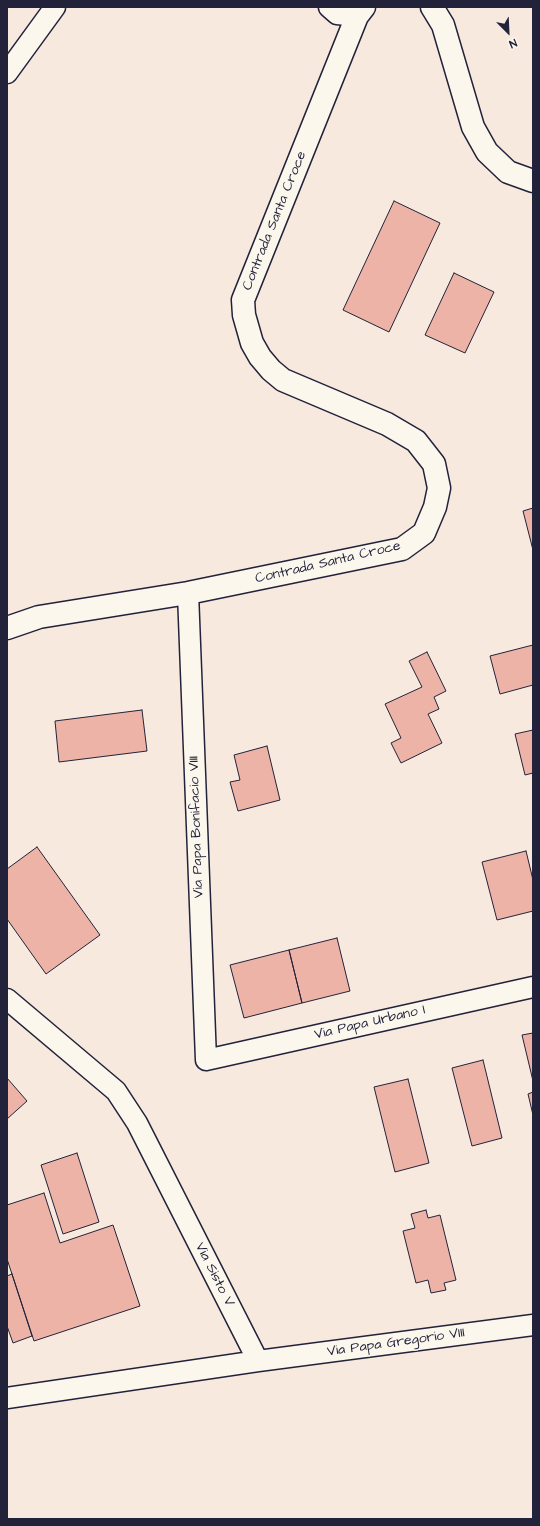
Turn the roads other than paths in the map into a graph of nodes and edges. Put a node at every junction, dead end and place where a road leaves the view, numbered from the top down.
1 (55, 7) edge
2 (329, 7) edge
3 (432, 7) edge
4 (361, 11) edge
5 (7, 73) edge
6 (533, 181) edge
7 (188, 593) junction
8 (7, 628) edge
9 (533, 987) edge
10 (7, 998) edge
11 (206, 1060) joint
12 (533, 1325) edge
13 (258, 1361) junction
14 (7, 1398) edge

1 - 5 street
2 - 4 street
3 - 6 street
4 - 7 street, Contrada Santa Croce
7 - 8 street, Contrada Santa Croce
7 - 11 street, Via Papa Bonifacio VIII
9 - 11 street, Via Papa Urbano I
10 - 13 street, Via Sisto V
12 - 13 street, Via Papa Gregorio VIII
13 - 14 street

